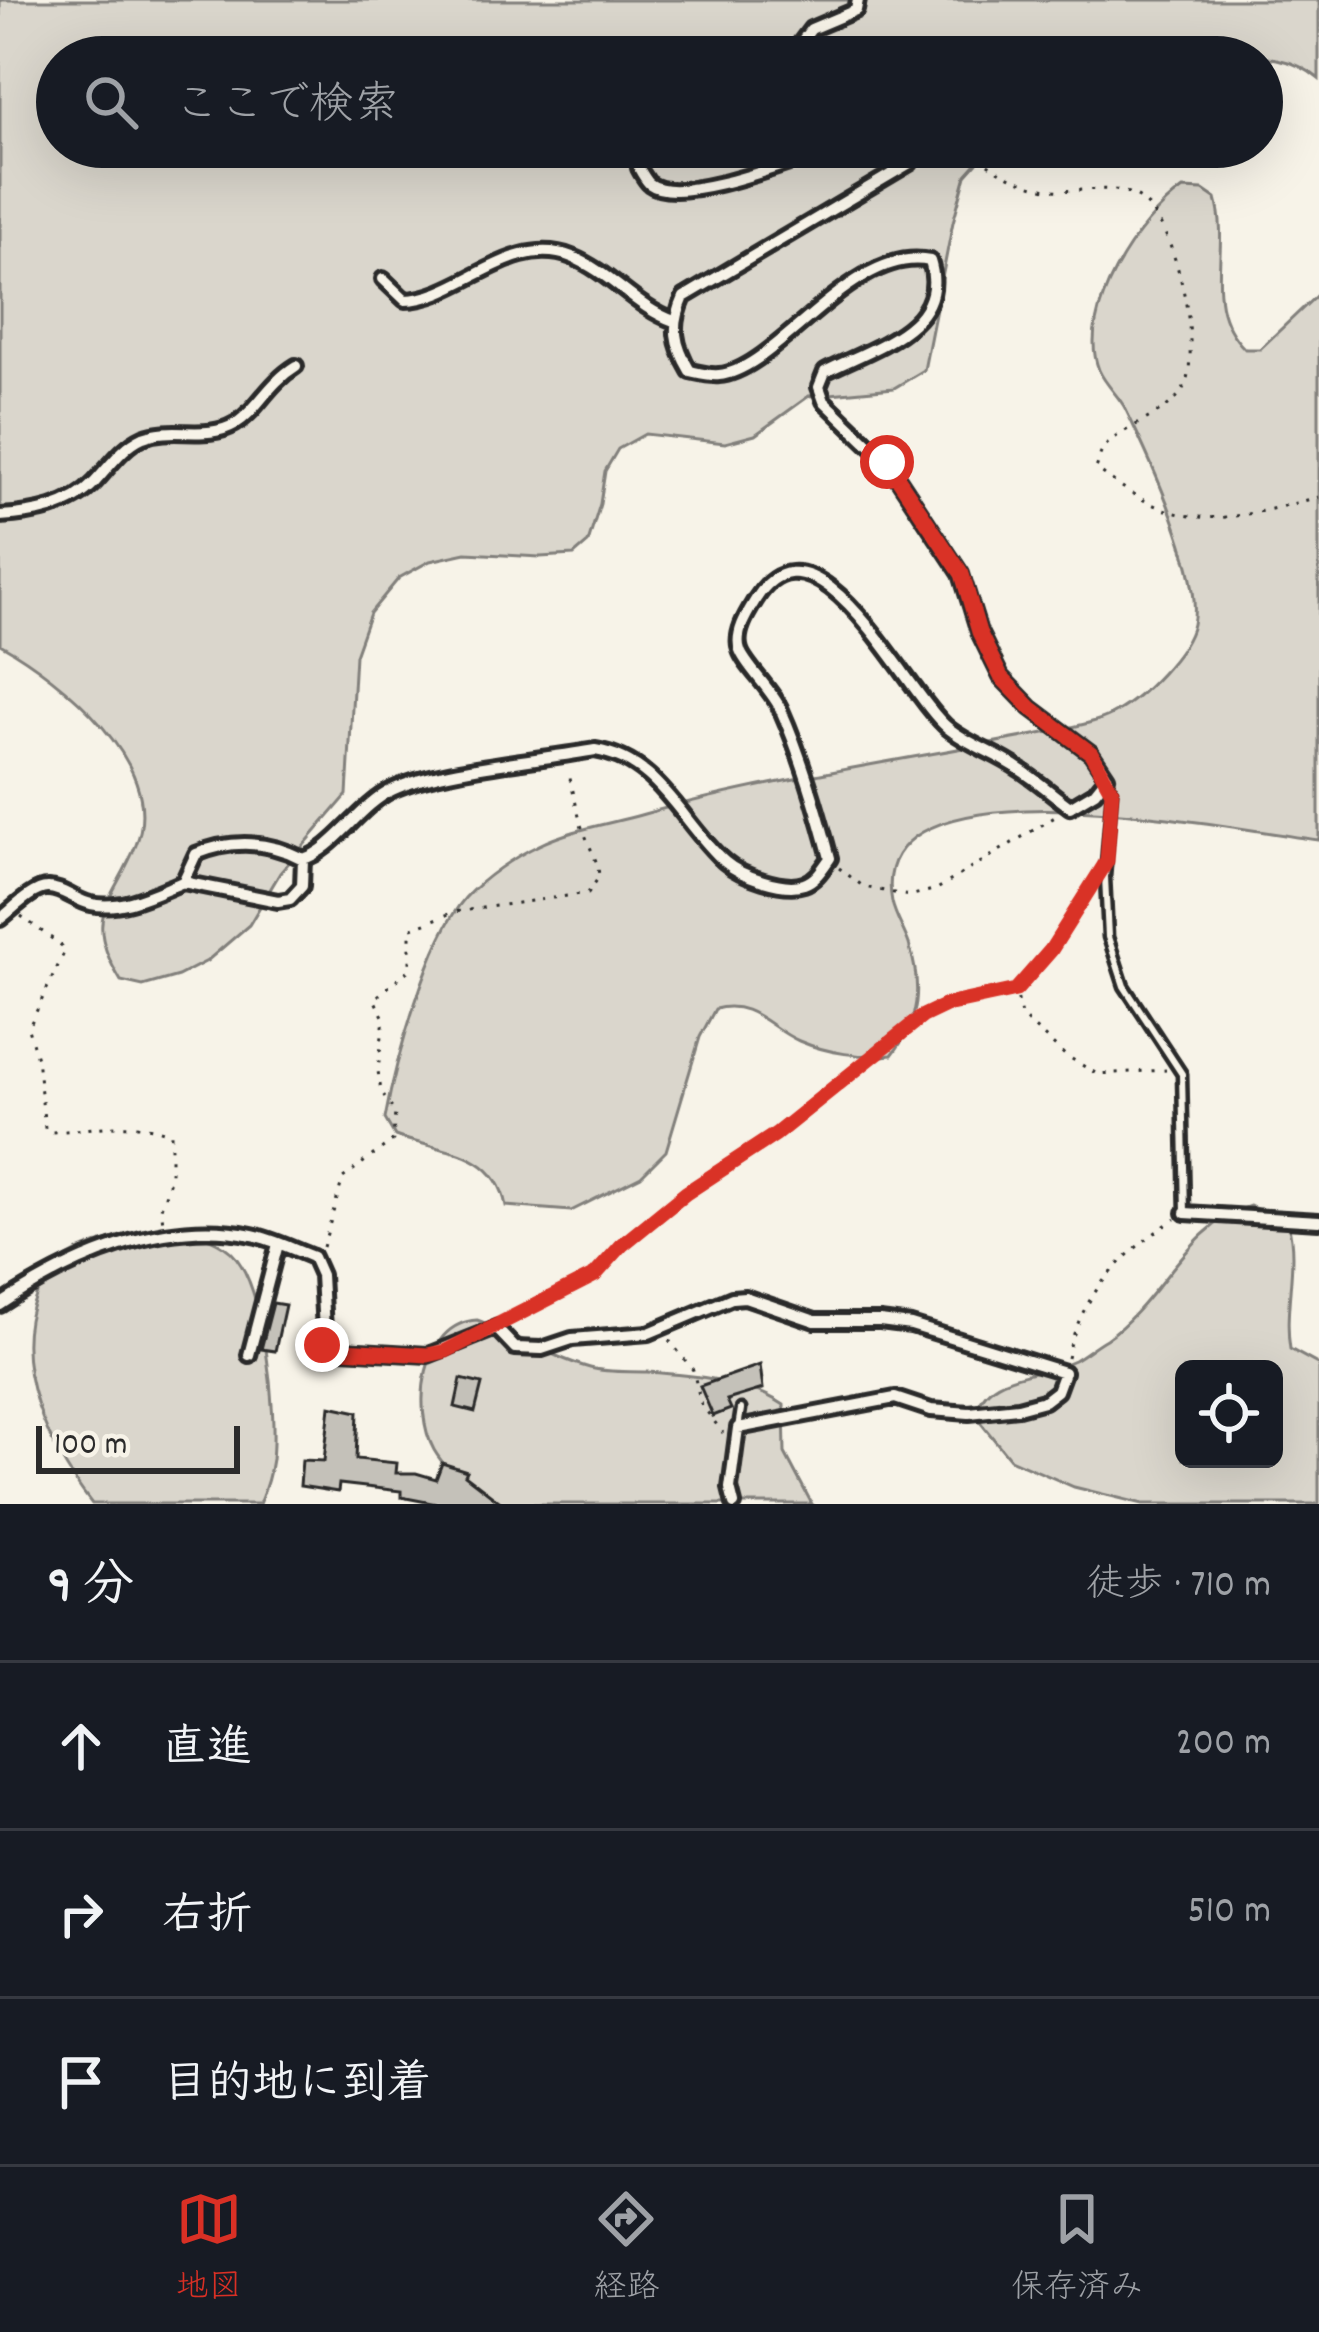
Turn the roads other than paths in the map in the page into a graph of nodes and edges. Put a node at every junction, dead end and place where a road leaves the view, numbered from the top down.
1 (858, 0) edge
2 (805, 36) edge
3 (639, 168) edge
4 (768, 168) edge
5 (902, 168) edge
6 (383, 279) dead end
7 (674, 321) junction
8 (296, 367) dead end
9 (0, 516) edge
10 (1107, 777) junction
11 (304, 860) junction
12 (183, 881) junction
13 (0, 919) edge
14 (1185, 1213) joint
15 (1318, 1219) edge
16 (278, 1244) junction
17 (0, 1305) edge
18 (249, 1355) dead end
19 (741, 1409) dead end
20 (738, 1428) junction
21 (734, 1504) edge

1 - 2 street
3 - 4 street
5 - 7 street
6 - 7 street
7 - 10 street
8 - 9 street
10 - 11 street
10 - 14 lane
11 - 12 street
11 - 12 street
12 - 13 street
14 - 15 street
16 - 17 street
16 - 18 street
16 - 20 street
19 - 20 lane
20 - 21 street

